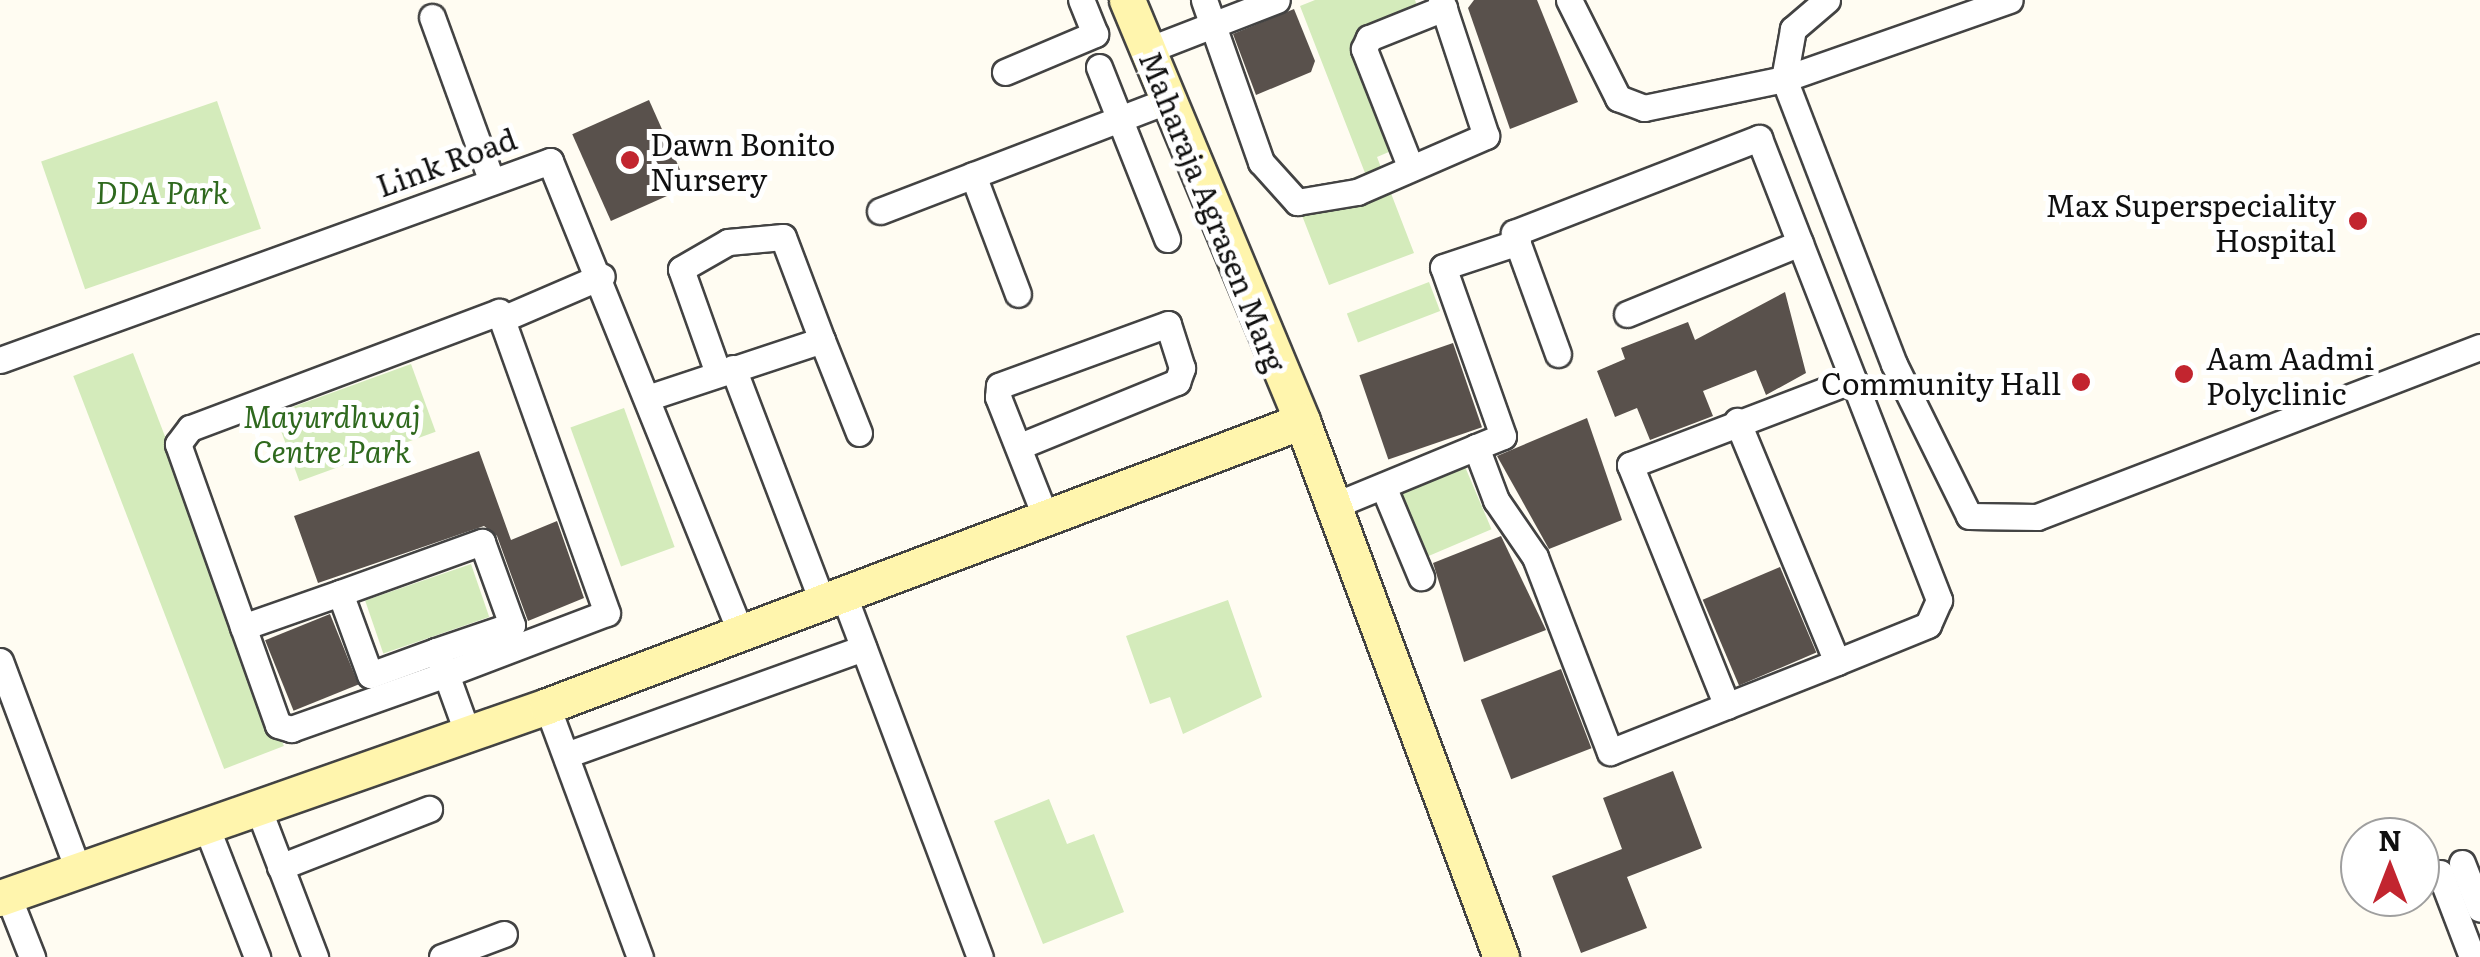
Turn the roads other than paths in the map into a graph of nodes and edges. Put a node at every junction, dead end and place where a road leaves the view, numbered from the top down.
1 (1204, 0) edge
2 (1277, 0) edge
3 (1569, 0) edge
4 (1828, 0) edge
5 (2010, 0) edge
6 (1128, 1) edge
7 (1443, 4) edge
8 (1084, 9) edge
9 (432, 17) dead end
10 (1213, 26) junction
11 (1148, 50) junction
12 (1099, 67) dead end
13 (1006, 72) dead end
14 (1784, 80) junction
15 (1169, 100) junction
16 (1120, 118) junction
17 (1410, 166) junction
18 (973, 175) junction
19 (491, 179) junction
20 (880, 211) dead end
21 (1166, 239) dead end
22 (1518, 242) junction
23 (1800, 243) junction
24 (602, 276) junction
25 (1018, 294) dead end
26 (1627, 314) dead end
27 (507, 317) junction
28 (822, 340) junction
29 (2480, 348) edge
30 (1558, 354) dead end
31 (0, 360) edge
32 (725, 371) junction
33 (1853, 380) junction
34 (650, 396) junction
35 (1737, 420) junction
36 (1302, 421) junction
37 (858, 433) dead end
38 (1020, 446) junction
39 (1476, 448) junction
40 (1383, 486) junction
41 (1332, 506) junction
42 (1046, 518) junction
43 (1421, 577) dead end
44 (340, 594) junction
45 (832, 597) junction
46 (243, 627) junction
47 (740, 631) junction
48 (863, 648) junction
49 (0, 661) edge
50 (441, 662) junction
51 (1837, 662) junction
52 (547, 706) junction
53 (1727, 706) junction
54 (467, 732) junction
55 (566, 755) junction
56 (257, 805) junction
57 (429, 809) dead end
58 (206, 826) junction
59 (77, 867) junction
60 (280, 867) junction
61 (4, 897) edge
62 (2478, 900) edge
63 (504, 934) dead end
64 (32, 957) edge
65 (257, 957) edge
66 (315, 957) edge
67 (442, 957) edge
68 (640, 957) edge
69 (980, 957) edge
70 (1500, 957) edge
71 (2472, 957) edge

1 - 10 street
2 - 10 street
3 - 14 street
4 - 14 street
5 - 14 street
6 - 8 street
6 - 11 street, Maharaja Agrasen Marg
7 - 17 street
7 - 17 street
8 - 13 street
9 - 19 street
10 - 11 street
10 - 17 street
11 - 15 street, Maharaja Agrasen Marg
12 - 16 street
14 - 29 street
15 - 16 street
15 - 36 street, Maharaja Agrasen Marg
16 - 18 street
16 - 21 street
18 - 20 street
18 - 25 street
19 - 24 street, Link Road
19 - 31 street, Link Road
22 - 23 street
22 - 30 street
22 - 39 street
23 - 26 street
23 - 33 street
24 - 27 street
24 - 34 street, Link Road
27 - 46 street
27 - 50 street
28 - 32 street
28 - 32 street
28 - 37 street
32 - 34 street
32 - 45 street
33 - 35 street
33 - 51 street
34 - 47 street, Link Road
35 - 51 street
35 - 53 street
36 - 41 street, Maharaja Agrasen Marg
36 - 42 street
38 - 38 street
38 - 42 street
39 - 40 street
39 - 53 street
40 - 41 street
40 - 43 street
41 - 70 street, Maharaja Agrasen Marg
42 - 45 street
44 - 46 street
44 - 50 street
44 - 50 street
45 - 47 street
45 - 48 street
46 - 50 street
47 - 52 street
48 - 55 street
48 - 69 street
49 - 59 street
50 - 54 street
51 - 53 street
52 - 54 street
52 - 55 street
54 - 56 street
55 - 68 street
56 - 58 street
56 - 60 street
57 - 60 street
58 - 59 street
58 - 65 street
59 - 61 street
60 - 66 street
61 - 64 street
62 - 71 street
63 - 67 street

